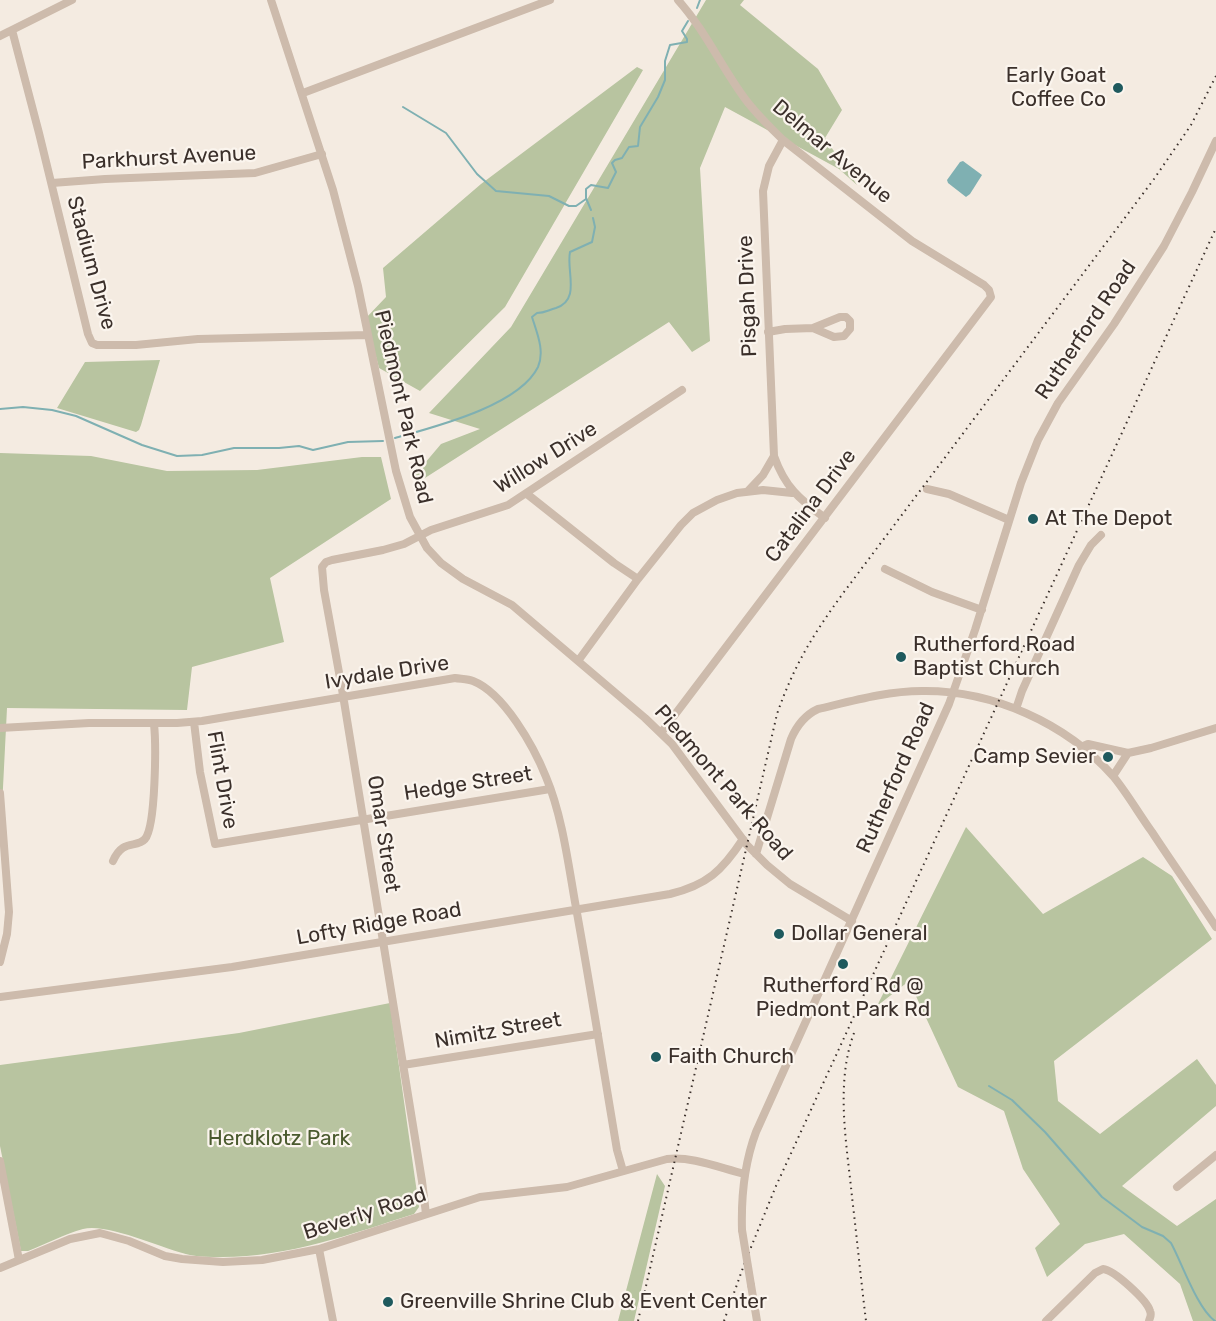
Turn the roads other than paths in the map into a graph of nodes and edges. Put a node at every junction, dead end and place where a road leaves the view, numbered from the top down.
1 (72, 0) edge
2 (271, 0) edge
3 (550, 0) edge
4 (678, 0) edge
5 (12, 30) junction
6 (0, 36) edge
7 (303, 93) junction
8 (783, 140) junction
9 (1216, 141) edge
10 (322, 154) junction
11 (52, 183) junction
12 (990, 299) joint
13 (813, 328) dead end
14 (768, 332) junction
15 (368, 335) junction
16 (682, 390) dead end
17 (774, 456) junction
18 (927, 489) dead end
19 (748, 491) junction
20 (792, 493) junction
21 (527, 494) junction
22 (825, 518) junction
23 (1009, 520) junction
24 (1101, 535) dead end
25 (420, 537) junction
26 (322, 567) joint
27 (885, 569) dead end
28 (638, 579) junction
29 (982, 610) junction
30 (578, 661) junction
31 (953, 694) junction
32 (343, 697) junction
33 (1016, 709) junction
34 (194, 722) junction
35 (154, 724) junction
36 (0, 728) edge
37 (1216, 728) edge
38 (661, 733) junction
39 (1082, 747) junction
40 (1128, 753) junction
41 (1113, 776) junction
42 (550, 789) junction
43 (0, 794) edge
44 (362, 819) junction
45 (743, 839) junction
46 (215, 844) joint
47 (756, 854) junction
48 (113, 861) dead end
49 (576, 909) junction
50 (852, 921) junction
51 (1215, 924) edge
52 (382, 942) junction
53 (0, 962) edge
54 (0, 997) edge
55 (598, 1034) junction
56 (404, 1065) junction
57 (1216, 1155) edge
58 (0, 1161) edge
59 (623, 1171) junction
60 (745, 1174) junction
61 (1177, 1187) dead end
62 (426, 1214) junction
63 (320, 1249) junction
64 (19, 1260) junction
65 (0, 1268) edge
66 (333, 1321) edge
67 (757, 1321) edge
68 (1046, 1321) edge
69 (1149, 1321) edge

1 - 5 street
2 - 7 street, Piedmont Park Road
3 - 7 street
4 - 8 street, Delmar Avenue
5 - 6 street
5 - 11 street, Stadium Drive
7 - 10 street, Piedmont Park Road
8 - 12 street, Delmar Avenue
8 - 14 street, Pisgah Drive
9 - 23 street, Rutherford Road
10 - 11 street, Parkhurst Avenue
10 - 15 street, Piedmont Park Road
11 - 15 street, Stadium Drive
12 - 22 street, Catalina Drive
13 - 14 street
14 - 17 street, Pisgah Drive
15 - 25 street, Piedmont Park Road
16 - 21 street, Willow Drive
17 - 19 street
17 - 20 street, Pisgah Drive
18 - 23 street
19 - 20 street
19 - 28 street
20 - 22 street, Pisgah Drive
21 - 25 street, Willow Drive
21 - 28 street
22 - 38 street, Catalina Drive
23 - 29 street, Rutherford Road
24 - 33 street
25 - 26 street, Willow Drive
25 - 30 street, Piedmont Park Road
26 - 32 street, Omar Street
27 - 29 street
28 - 30 street
29 - 31 street, Rutherford Road
30 - 38 street, Piedmont Park Road
31 - 33 street
31 - 47 street
31 - 50 street, Rutherford Road
32 - 34 street, Ivydale Drive
32 - 42 street, Ivydale Drive
32 - 44 street, Omar Street
33 - 39 street
34 - 35 street, Ivydale Drive
34 - 46 street, Flint Drive
35 - 36 street, Ivydale Drive
35 - 48 street
37 - 40 street
38 - 45 street, Piedmont Park Road
39 - 40 street
39 - 41 street
40 - 41 street
41 - 51 street
42 - 44 street, Hedge Street
42 - 49 street, Ivydale Drive
43 - 53 street
44 - 46 street, Hedge Street
44 - 52 street, Omar Street
45 - 47 street, Piedmont Park Road
45 - 49 street, Lofty Ridge Road
47 - 50 street, Piedmont Park Road
49 - 52 street, Lofty Ridge Road
49 - 55 street, Ivydale Drive
50 - 60 street, Rutherford Road
52 - 54 street, Lofty Ridge Road
52 - 56 street, Omar Street
55 - 56 street, Nimitz Street
55 - 59 street, Ivydale Drive
56 - 62 street, Omar Street
57 - 61 street
58 - 64 street
59 - 60 street, Beverly Road
59 - 62 street, Beverly Road
60 - 67 street, Rutherford Road, bridge
62 - 63 street, Beverly Road
63 - 64 street, Beverly Road
63 - 66 street
64 - 65 street, Beverly Road
68 - 69 street

